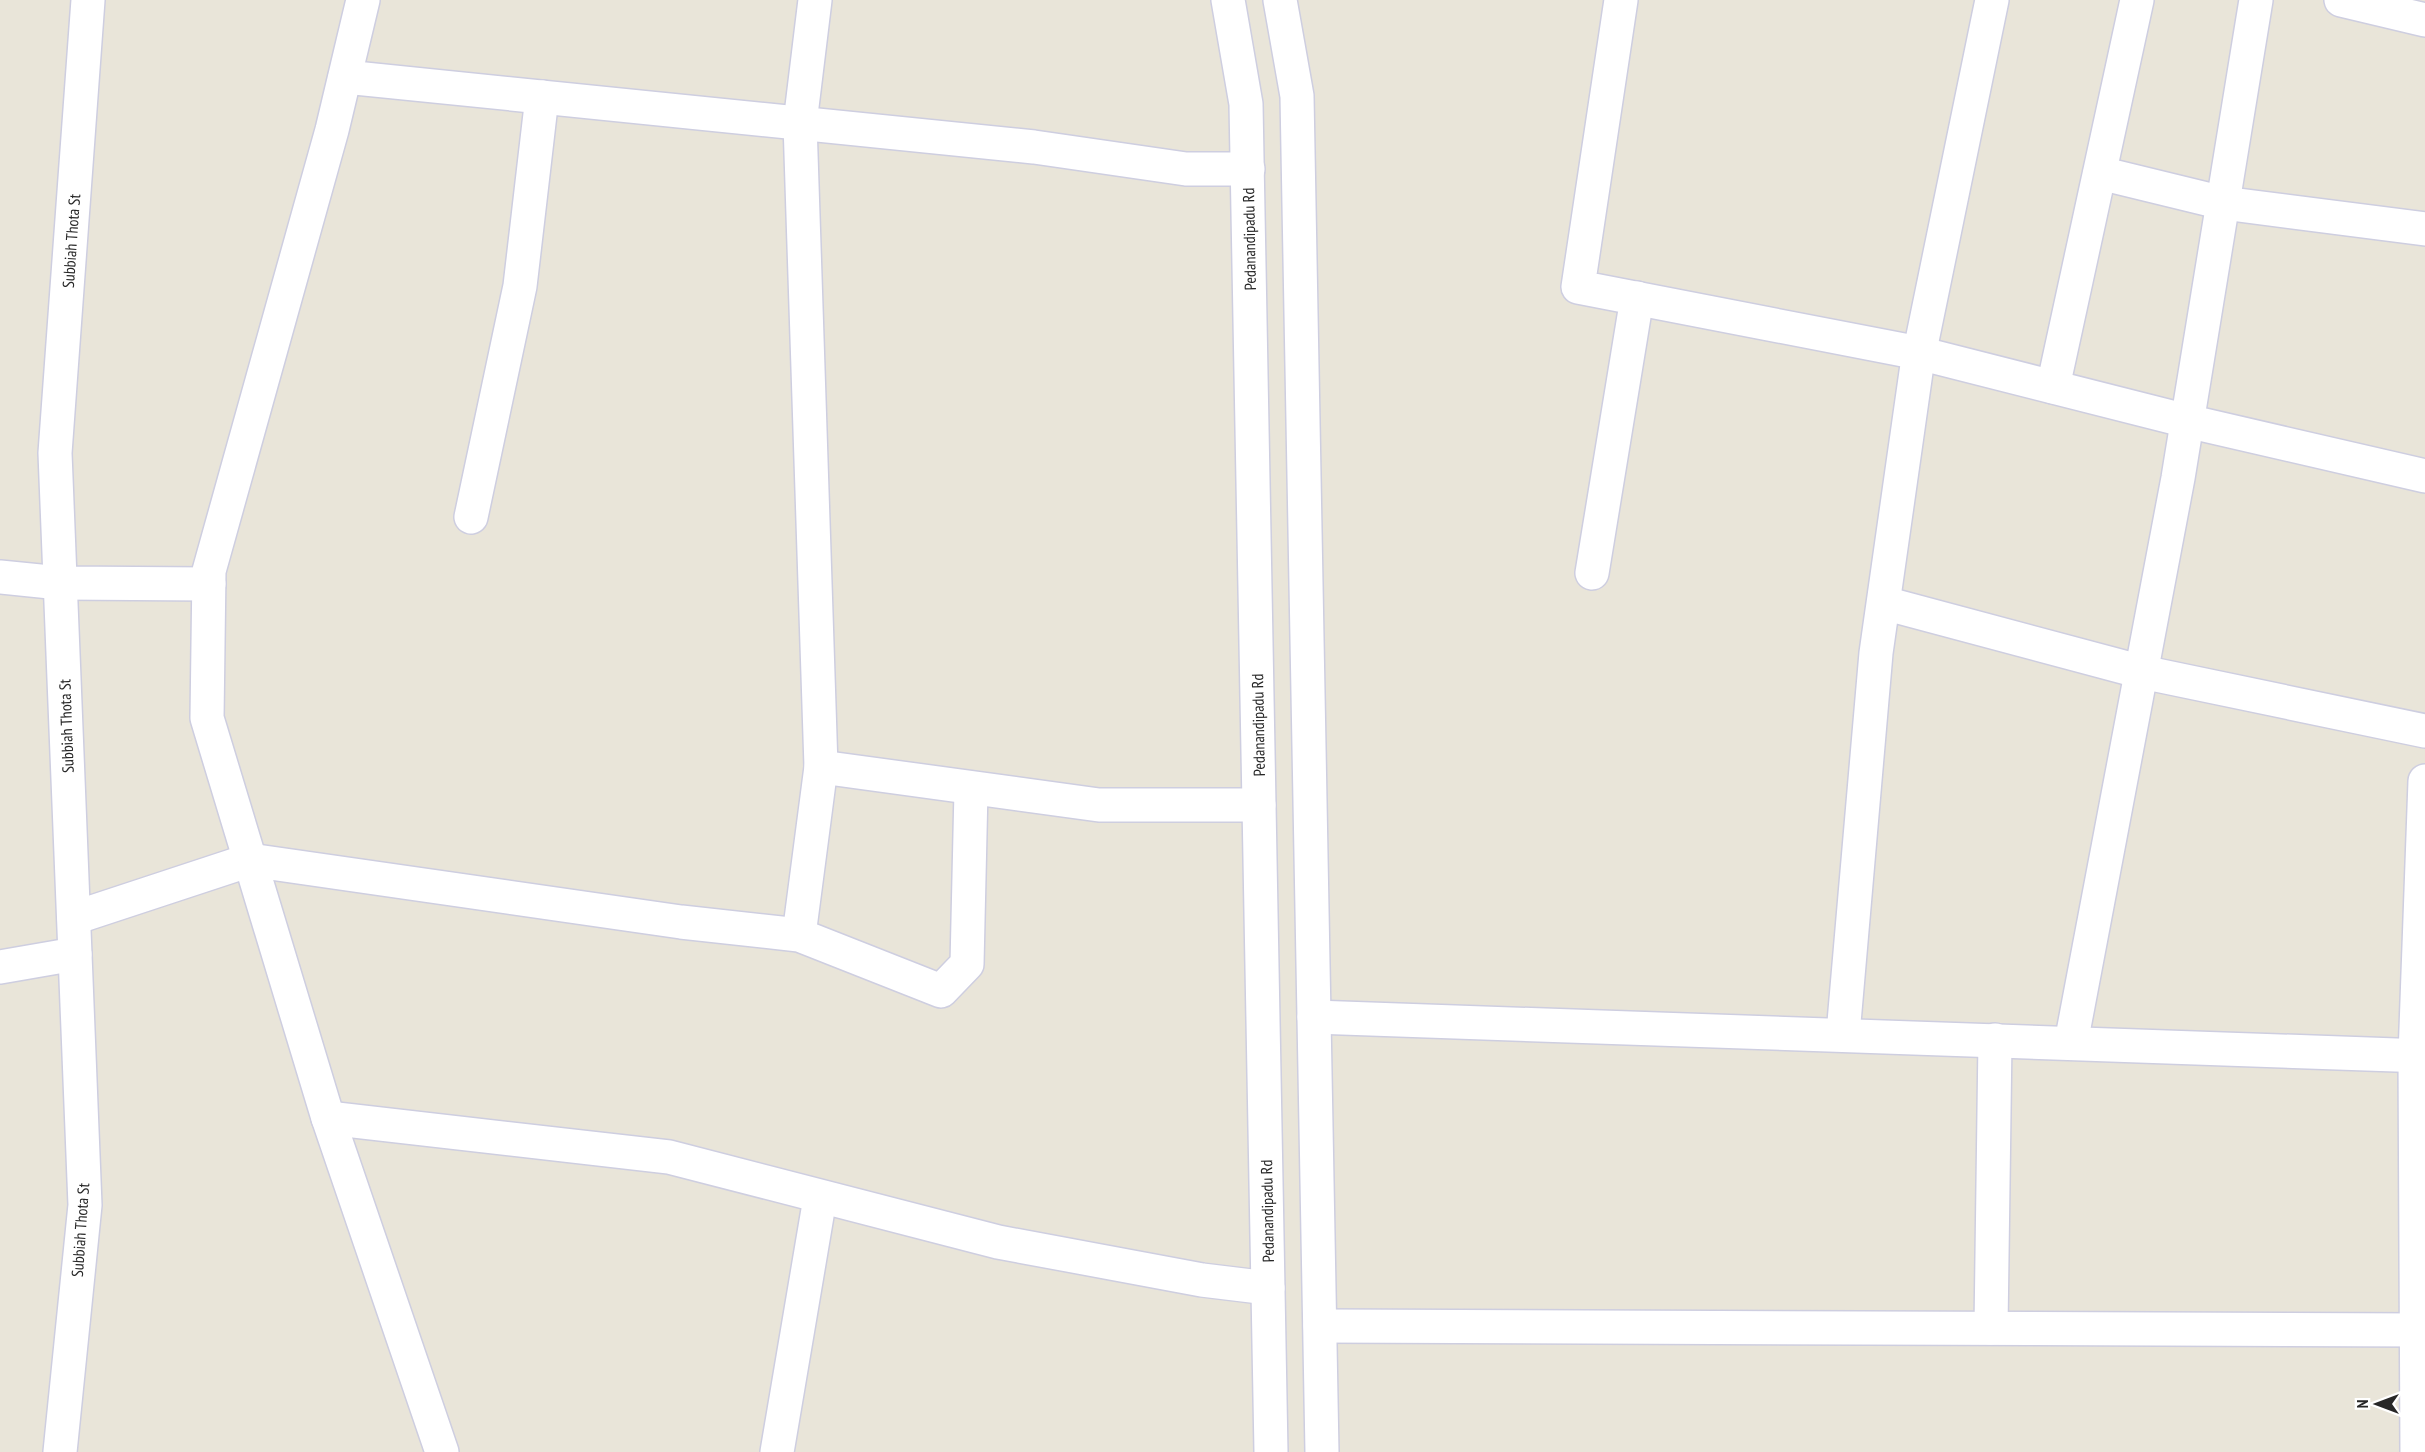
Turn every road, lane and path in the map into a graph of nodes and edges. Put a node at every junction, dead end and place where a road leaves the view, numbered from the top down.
1 (88, 0) edge
2 (363, 0) edge
3 (815, 0) edge
4 (1228, 0) edge
5 (1280, 0) edge
6 (1622, 0) edge
7 (1992, 0) edge
8 (2137, 0) edge
9 (2256, 0) edge
10 (2341, 0) edge
11 (2425, 20) edge
12 (345, 78) junction
13 (542, 97) junction
14 (800, 123) junction
15 (1248, 169) junction
16 (2100, 173) junction
17 (2223, 203) junction
18 (2425, 230) edge
19 (1637, 298) junction
20 (1919, 354) junction
21 (2053, 387) junction
22 (2187, 421) junction
23 (2425, 476) edge
24 (471, 517) dead end
25 (1592, 573) dead end
26 (0, 577) edge
27 (60, 583) junction
28 (209, 584) junction
29 (1884, 603) junction
30 (2142, 672) junction
31 (2425, 731) edge
32 (821, 767) junction
33 (2425, 781) edge
34 (971, 790) junction
35 (1259, 805) junction
36 (250, 860) junction
37 (74, 918) junction
38 (799, 935) junction
39 (75, 954) junction
40 (0, 967) edge
41 (1314, 1017) junction
42 (1843, 1034) junction
43 (1995, 1040) junction
44 (2071, 1043) junction
45 (2420, 1056) edge
46 (328, 1118) junction
47 (820, 1198) junction
48 (1268, 1288) junction
49 (1320, 1326) junction
50 (1991, 1328) junction
51 (2422, 1330) edge
52 (60, 1452) edge
53 (442, 1452) edge
54 (777, 1452) edge
55 (1271, 1452) edge
56 (1322, 1452) edge
57 (2418, 1452) edge

1 - 27 street, Subbiah Thota St
2 - 12 street
3 - 14 street
4 - 15 street, Pedanandipadu Rd
5 - 41 street
6 - 19 street
7 - 20 street
8 - 16 street
9 - 17 street
10 - 11 street
12 - 13 street
12 - 28 street
13 - 14 street
13 - 24 street
14 - 15 street
14 - 32 street
15 - 35 street, Pedanandipadu Rd
16 - 17 street
16 - 21 street
17 - 18 street
17 - 22 street
19 - 20 street
19 - 25 street
20 - 21 street
20 - 29 street
21 - 22 street
22 - 23 street
22 - 30 street
26 - 27 street
27 - 28 street
27 - 37 street, Subbiah Thota St
28 - 36 street
29 - 30 street
29 - 42 street
30 - 31 street
30 - 44 street
32 - 34 street
32 - 38 street
33 - 45 street
34 - 35 street
34 - 38 street
35 - 48 street, Pedanandipadu Rd
36 - 37 street
36 - 38 street
36 - 46 street
37 - 39 street, Subbiah Thota St
39 - 40 street
39 - 52 street, Subbiah Thota St
41 - 42 street
41 - 49 street
42 - 43 street
43 - 44 street
43 - 50 street
44 - 45 street
45 - 51 street
46 - 47 street
46 - 53 street
47 - 48 street
47 - 54 street
48 - 55 street, Pedanandipadu Rd
49 - 50 street
49 - 56 street
50 - 51 street
51 - 57 street

